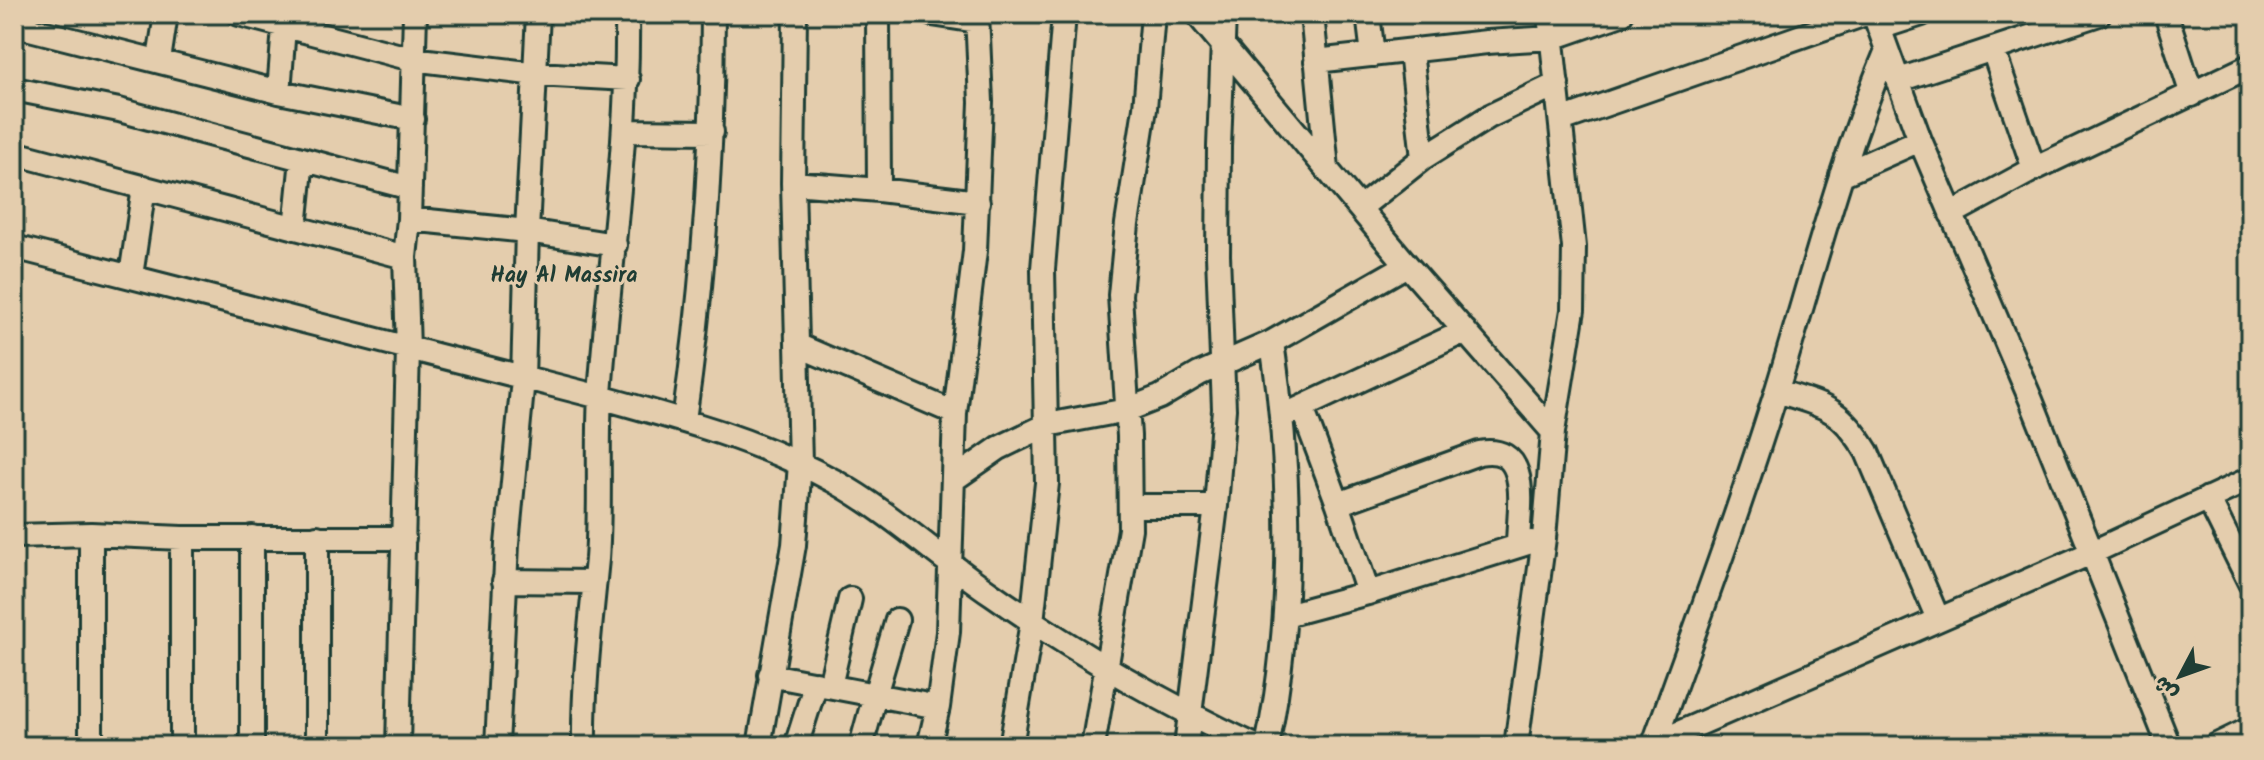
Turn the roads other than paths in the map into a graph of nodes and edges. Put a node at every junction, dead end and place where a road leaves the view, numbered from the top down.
1 (166, 14) edge
2 (239, 14) edge
3 (415, 14) edge
4 (538, 14) edge
5 (627, 14) edge
6 (713, 14) edge
7 (795, 14) edge
8 (878, 14) edge
9 (932, 14) edge
10 (1064, 14) edge
11 (1153, 14) edge
12 (1197, 14) edge
13 (1224, 14) edge
14 (1312, 14) edge
15 (1368, 14) edge
16 (1549, 14) edge
17 (1621, 14) edge
18 (1922, 14) edge
19 (2099, 14) edge
20 (2166, 14) edge
21 (977, 18) edge
22 (284, 20) edge
23 (14, 25) edge
24 (1876, 26) edge
25 (1552, 38) junction
26 (1223, 46) junction
27 (1993, 50) junction
28 (1411, 51) junction
29 (1373, 55) junction
30 (412, 59) junction
31 (159, 60) junction
32 (1316, 61) junction
33 (2250, 66) edge
34 (536, 74) junction
35 (628, 79) junction
36 (1899, 80) junction
37 (1557, 84) junction
38 (14, 89) edge
39 (279, 92) junction
40 (2192, 95) junction
41 (413, 119) junction
42 (1561, 120) junction
43 (624, 131) junction
44 (712, 132) junction
45 (1920, 140) junction
46 (14, 153) edge
47 (1423, 158) junction
48 (302, 159) junction
49 (1327, 169) junction
50 (2034, 169) junction
51 (1841, 175) junction
52 (793, 183) junction
53 (144, 187) junction
54 (410, 188) junction
55 (879, 190) junction
56 (978, 202) junction
57 (1360, 208) junction
58 (1951, 214) junction
59 (409, 219) junction
60 (295, 228) junction
61 (527, 231) junction
62 (615, 245) junction
63 (14, 247) edge
64 (405, 257) junction
65 (1407, 265) junction
66 (131, 276) junction
67 (1465, 331) junction
68 (1272, 342) junction
69 (797, 345) junction
70 (408, 349) junction
71 (1223, 364) junction
72 (523, 379) junction
73 (1777, 391) junction
74 (600, 397) junction
75 (1127, 410) junction
76 (1292, 412) junction
77 (955, 413) junction
78 (684, 420) junction
79 (1047, 425) junction
80 (1553, 432) junction
81 (800, 463) junction
82 (2250, 479) edge
83 (953, 480) junction
84 (2208, 498) junction
85 (1338, 504) junction
86 (1132, 506) junction
87 (1216, 506) junction
88 (91, 534) junction
89 (14, 536) edge
90 (252, 537) junction
91 (317, 537) junction
92 (182, 538) junction
93 (404, 538) junction
94 (1544, 538) junction
95 (1518, 546) junction
96 (2091, 553) junction
97 (951, 565) junction
98 (504, 581) junction
99 (593, 582) junction
100 (2250, 583) edge
101 (1368, 593) junction
102 (850, 599) dead end
103 (1286, 615) junction
104 (1938, 619) junction
105 (897, 620) dead end
106 (1032, 622) junction
107 (1106, 669) junction
108 (770, 675) junction
109 (823, 684) junction
110 (875, 695) junction
111 (938, 707) junction
112 (1191, 716) junction
113 (2250, 729) edge
114 (91, 746) edge
115 (182, 746) edge
116 (252, 746) edge
117 (317, 746) edge
118 (398, 746) edge
119 (497, 746) edge
120 (584, 746) edge
121 (759, 746) edge
122 (796, 746) edge
123 (861, 746) edge
124 (929, 746) edge
125 (1011, 746) edge
126 (1093, 746) edge
127 (1186, 746) edge
128 (1255, 746) edge
129 (1267, 746) edge
130 (1516, 746) edge
131 (1654, 746) edge
132 (2169, 746) edge
133 (2215, 746) edge

1 - 31 street
2 - 22 street
3 - 30 street
4 - 34 street
5 - 35 street
6 - 44 street
7 - 52 street
8 - 55 street
9 - 21 street
10 - 79 street
11 - 75 street
12 - 26 street
13 - 26 street
14 - 32 street
15 - 29 street
16 - 25 street
17 - 25 street
18 - 24 street
19 - 27 street
20 - 40 street
21 - 56 street
22 - 30 street
22 - 39 street
23 - 31 street
24 - 36 street
24 - 42 street
24 - 51 street
25 - 28 street
25 - 37 street
26 - 49 street
26 - 71 street
27 - 36 street
27 - 50 street
28 - 29 street
28 - 47 street
29 - 32 street
30 - 34 street
30 - 41 street
31 - 39 street
32 - 49 street
33 - 40 street
34 - 35 street
34 - 61 street
35 - 43 street
36 - 45 street
37 - 42 street
37 - 47 street
38 - 48 street
39 - 41 street
40 - 50 street
41 - 54 street
42 - 80 street
43 - 44 street
43 - 62 street
44 - 78 street
45 - 51 street
45 - 58 street
46 - 53 street
47 - 57 street
48 - 54 street
48 - 60 street
49 - 57 street
50 - 58 street
51 - 73 street
52 - 55 street
52 - 69 street
53 - 60 street
53 - 66 street
54 - 59 street
55 - 56 street
56 - 77 street
57 - 65 street
58 - 96 street
59 - 61 street
59 - 64 street
60 - 64 street
61 - 62 street
61 - 72 street
62 - 74 street
63 - 66 street
64 - 70 street
65 - 67 street
65 - 68 street
66 - 70 street
67 - 76 street
67 - 80 street
68 - 71 street
68 - 76 street
69 - 77 street
69 - 81 street
70 - 72 street
70 - 93 street
71 - 75 street
71 - 87 street
72 - 74 street
72 - 98 street
73 - 104 street
73 - 131 street
74 - 78 street
74 - 99 street
75 - 79 street
75 - 86 street
76 - 85 street
76 - 103 street
77 - 83 street
78 - 81 street
79 - 83 street
79 - 106 street
80 - 94 street
81 - 97 street
81 - 108 street
82 - 84 street
83 - 97 street
84 - 96 street
84 - 100 street
85 - 95 street
85 - 101 street
86 - 87 street
86 - 107 street
87 - 112 street
88 - 89 street
88 - 92 street
88 - 114 street
90 - 91 street
90 - 92 street
90 - 116 street
91 - 93 street
91 - 117 street
92 - 115 street
93 - 118 street
94 - 95 street
94 - 130 street
95 - 101 street
96 - 104 street
96 - 132 street
97 - 106 street
97 - 111 street
98 - 99 street
98 - 119 street
99 - 120 street
101 - 103 street
102 - 109 street
103 - 129 street
104 - 131 street
105 - 110 street
106 - 107 street
106 - 125 street
107 - 112 street
107 - 126 street
108 - 109 street
108 - 121 street
109 - 110 street
109 - 122 street
110 - 111 street
110 - 123 street
111 - 124 street
112 - 127 street
112 - 128 street
113 - 133 street

